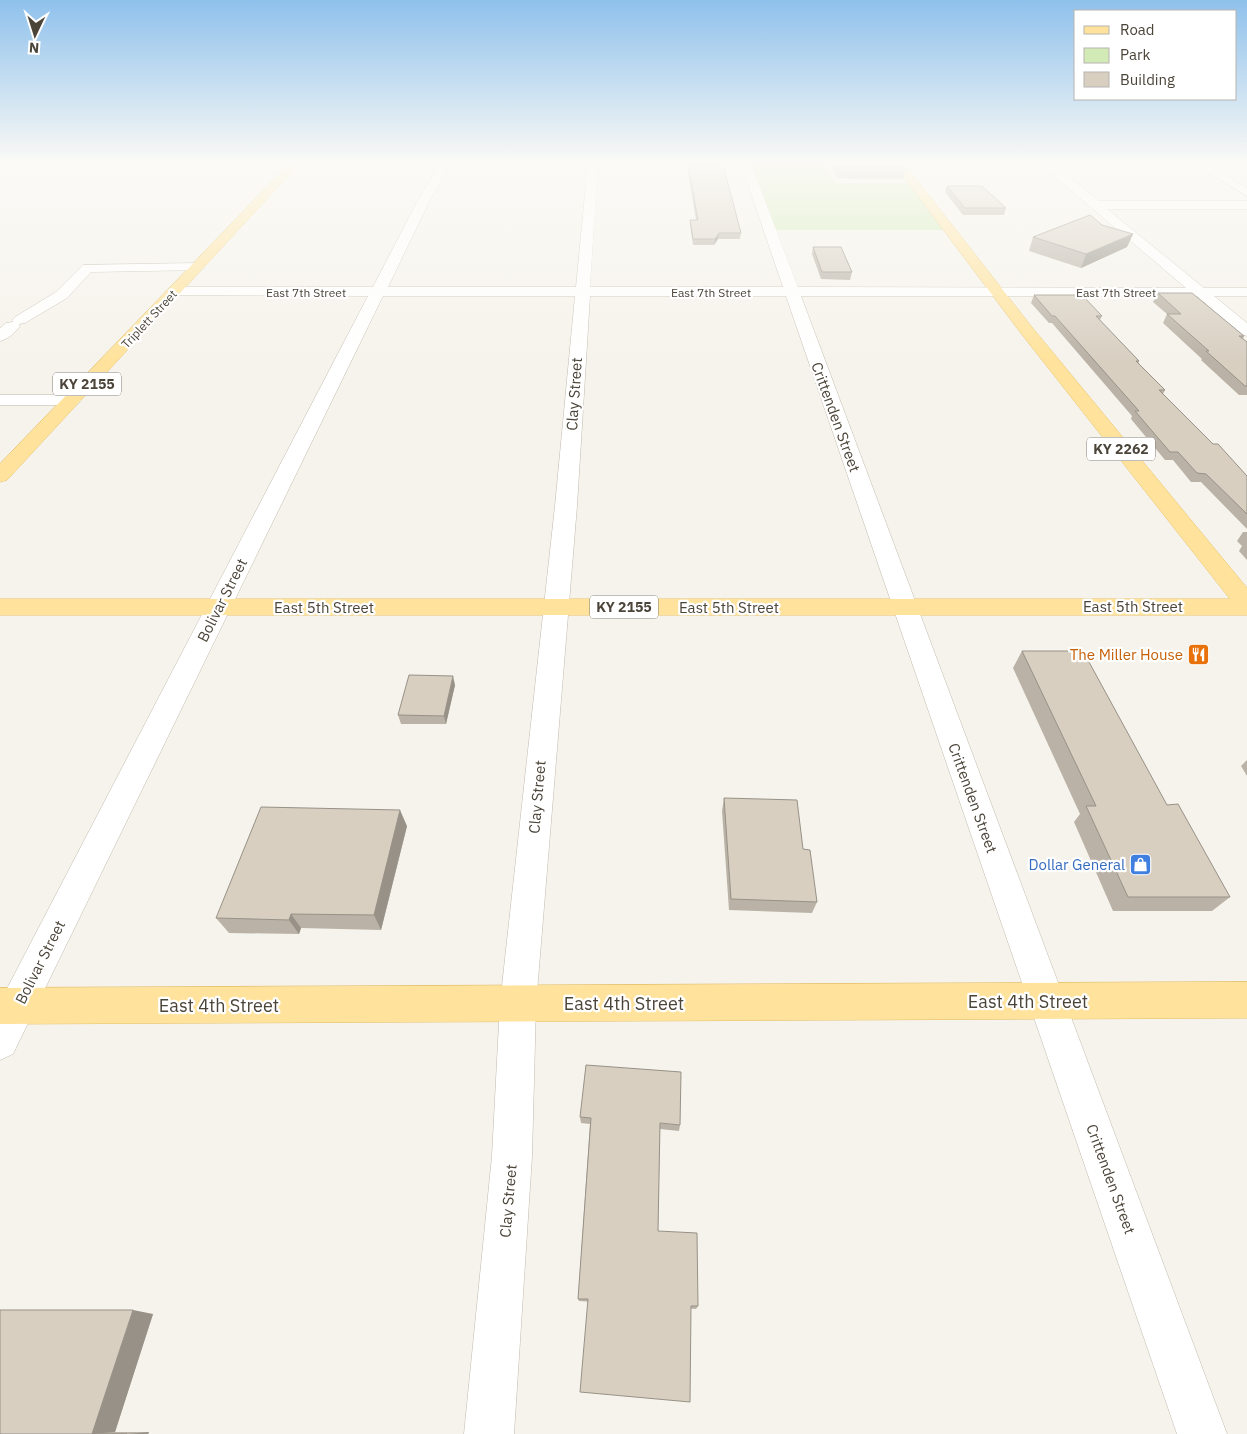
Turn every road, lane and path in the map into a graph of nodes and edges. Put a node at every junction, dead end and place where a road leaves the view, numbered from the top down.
1 (234, 228) edge
2 (410, 228) edge
3 (587, 228) edge
4 (768, 228) edge
5 (949, 228) edge
6 (1122, 228) edge
7 (197, 267) junction
8 (175, 291) junction
9 (379, 292) junction
10 (582, 292) junction
11 (791, 292) junction
12 (998, 292) junction
13 (1200, 292) junction
14 (1247, 292) edge
15 (11, 328) edge
16 (1247, 331) edge
17 (0, 400) edge
18 (72, 400) junction
19 (0, 476) edge
20 (1247, 605) edge
21 (0, 607) edge
22 (218, 607) junction
23 (555, 607) junction
24 (904, 607) junction
25 (1047, 1000) junction
26 (1247, 1000) edge
27 (518, 1004) junction
28 (9, 1006) edge
29 (0, 1041) edge
30 (489, 1434) edge
31 (1202, 1434) edge

1 - 7 main road, Triplett Street / KY 2155
2 - 9 street, Bolivar Street
3 - 10 street, Clay Street
4 - 11 street, Crittenden Street
5 - 12 main road, KY 2262
6 - 13 street
7 - 8 main road, Triplett Street / KY 2155
7 - 15 street
8 - 9 street, East 7th Street
8 - 18 main road, Triplett Street / KY 2155
9 - 10 street, East 7th Street
9 - 22 street, Bolivar Street
10 - 11 street, East 7th Street
10 - 23 street, Clay Street
11 - 12 street, East 7th Street
11 - 24 street, Crittenden Street
12 - 13 street, East 7th Street
12 - 20 main road, KY 2262
13 - 14 street, East 7th Street
13 - 16 street
17 - 18 street
18 - 19 main road, Triplett Street / KY 2155
20 - 24 main road, East 5th Street / KY 2155
21 - 22 main road, East 5th Street / KY 2155
22 - 23 main road, East 5th Street / KY 2155
22 - 28 street, Bolivar Street
23 - 24 main road, East 5th Street / KY 2155
23 - 27 street, Clay Street
24 - 25 street, Crittenden Street
25 - 26 main road, East 4th Street
25 - 27 main road, East 4th Street
25 - 31 street, Crittenden Street
27 - 28 main road, East 4th Street
27 - 30 street, Clay Street
28 - 29 street, Bolivar Street

